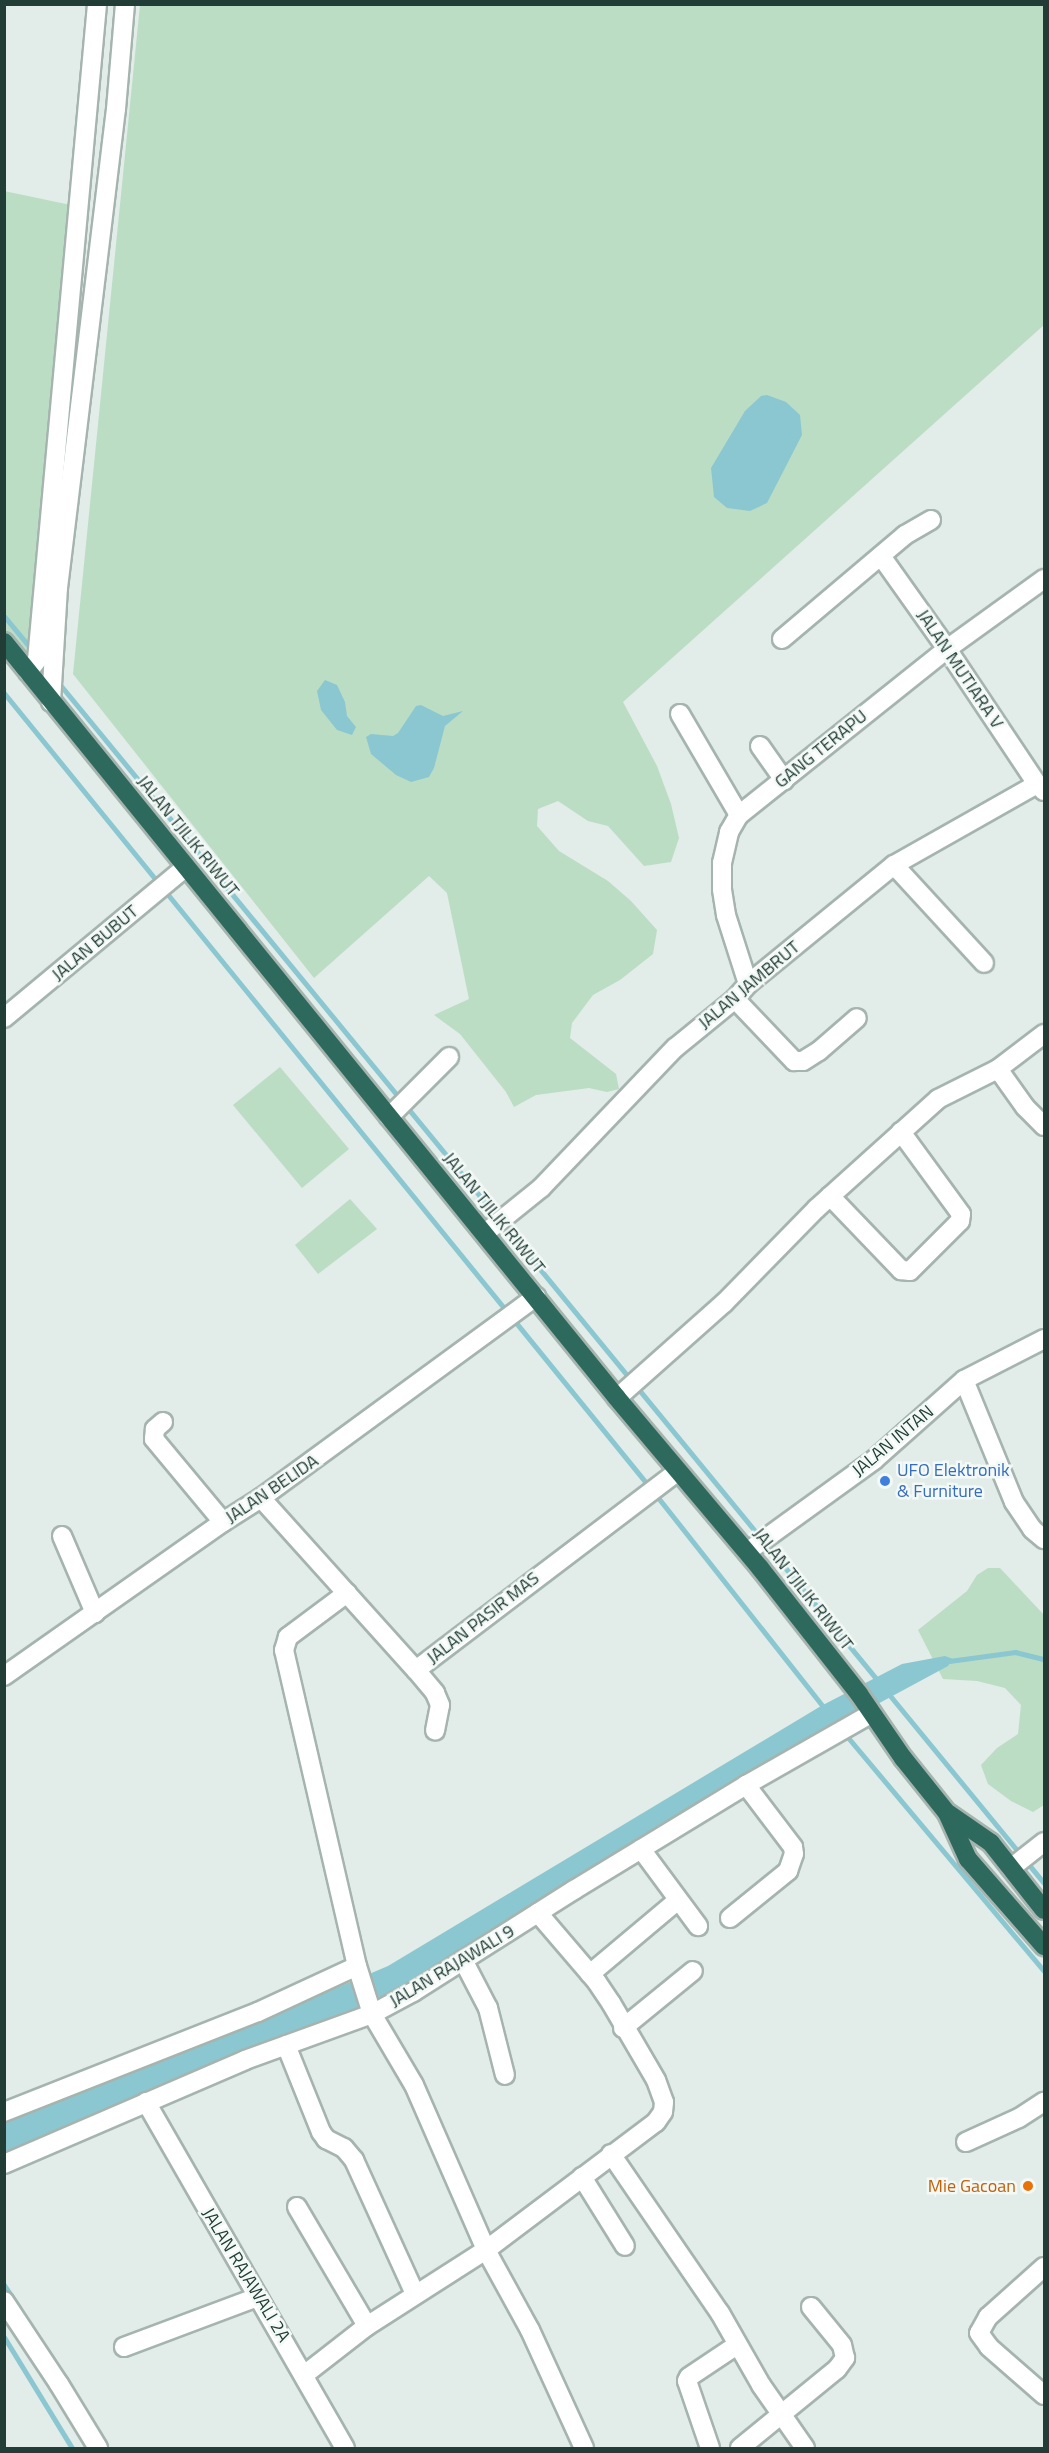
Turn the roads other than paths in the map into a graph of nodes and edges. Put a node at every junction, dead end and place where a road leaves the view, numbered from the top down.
1 (97, 4) edge
2 (125, 4) edge
3 (931, 520) dead end
4 (881, 556) junction
5 (1044, 579) edge
6 (782, 639) dead end
7 (4, 642) edge
8 (947, 649) junction
9 (28, 672) junction
10 (51, 702) junction
11 (680, 714) dead end
12 (760, 746) dead end
13 (784, 780) junction
14 (1041, 788) edge
15 (739, 814) junction
16 (894, 865) junction
17 (186, 867) junction
18 (984, 963) dead end
19 (748, 984) junction
20 (735, 999) junction
21 (4, 1018) edge
22 (857, 1018) dead end
23 (1044, 1034) edge
24 (449, 1057) dead end
25 (998, 1069) junction
26 (389, 1117) junction
27 (1044, 1126) edge
28 (902, 1132) junction
29 (830, 1196) junction
30 (485, 1233) junction
31 (536, 1297) junction
32 (1044, 1339) edge
33 (964, 1380) junction
34 (617, 1398) junction
35 (164, 1422) dead end
36 (678, 1471) junction
37 (261, 1498) junction
38 (223, 1522) junction
39 (1040, 1529) edge
40 (62, 1536) dead end
41 (747, 1551) junction
42 (346, 1593) junction
43 (95, 1613) junction
44 (416, 1670) junction
45 (4, 1676) edge
46 (872, 1713) junction
47 (435, 1731) dead end
48 (746, 1785) junction
49 (947, 1813) junction
50 (1044, 1842) edge
51 (641, 1849) junction
52 (1011, 1868) junction
53 (677, 1901) junction
54 (1044, 1910) edge
55 (538, 1913) junction
56 (730, 1918) dead end
57 (698, 1926) dead end
58 (1044, 1946) edge
59 (463, 1960) junction
60 (693, 1971) dead end
61 (359, 1972) junction
62 (590, 1974) junction
63 (370, 2011) junction
64 (623, 2028) junction
65 (286, 2045) junction
66 (505, 2075) dead end
67 (146, 2102) junction
68 (1044, 2102) edge
69 (4, 2112) edge
70 (966, 2142) dead end
71 (611, 2154) junction
72 (4, 2164) edge
73 (582, 2177) junction
74 (297, 2207) dead end
75 (625, 2246) dead end
76 (486, 2250) junction
77 (1044, 2267) edge
78 (415, 2294) junction
79 (258, 2297) junction
80 (4, 2301) edge
81 (811, 2307) dead end
82 (367, 2326) junction
83 (737, 2345) junction
84 (124, 2347) dead end
85 (304, 2374) junction
86 (1044, 2394) edge
87 (781, 2416) junction
88 (98, 2448) edge
89 (345, 2448) edge
90 (584, 2448) edge
91 (710, 2448) edge
92 (740, 2448) edge
93 (805, 2448) edge

1 - 9 street
2 - 10 street
3 - 4 street
4 - 6 street
4 - 8 street, JALAN MUTIARA V
5 - 8 street, GANG TERAPU
7 - 9 highway, JALAN TJILIK RIWUT
8 - 13 street, GANG TERAPU
8 - 14 street, JALAN MUTIARA V
9 - 10 highway, JALAN TJILIK RIWUT
10 - 17 highway, JALAN TJILIK RIWUT
11 - 15 street
12 - 13 street
13 - 15 street, GANG TERAPU
14 - 16 street, JALAN JAMBRUT
15 - 19 street, GANG TERAPU
16 - 18 street
16 - 19 street, JALAN JAMBRUT
17 - 21 street, JALAN BUBUT
17 - 26 highway, JALAN TJILIK RIWUT
19 - 20 street, JALAN JAMBRUT
20 - 22 street
20 - 30 street, JALAN JAMBRUT
23 - 25 street
24 - 26 street
25 - 27 street
25 - 28 street
26 - 30 highway, JALAN TJILIK RIWUT
28 - 29 street
28 - 29 street
29 - 34 street
30 - 31 highway, JALAN TJILIK RIWUT
31 - 34 highway, JALAN TJILIK RIWUT
31 - 37 street, JALAN BELIDA
32 - 33 street, JALAN INTAN
33 - 39 street
33 - 41 street, JALAN INTAN
34 - 36 highway, JALAN TJILIK RIWUT
35 - 38 street
36 - 41 highway, JALAN TJILIK RIWUT
36 - 44 street, JALAN PASIR MAS
37 - 38 street, JALAN BELIDA
37 - 42 street, JALAN PASIR MAS
38 - 43 street, JALAN BELIDA
40 - 43 street
41 - 46 highway, JALAN TJILIK RIWUT
42 - 44 street, JALAN PASIR MAS
42 - 61 street
43 - 45 street, JALAN BELIDA
44 - 47 street
46 - 48 street, JALAN RAJAWALI 9
46 - 49 highway, JALAN TJILIK RIWUT
48 - 51 street, JALAN RAJAWALI 9
48 - 56 street
49 - 52 highway, JALAN TJILIK RIWUT
49 - 58 highway, JALAN TJILIK RIWUT
50 - 52 street
51 - 53 street
51 - 55 street, JALAN RAJAWALI 9
52 - 54 highway, JALAN TJILIK RIWUT
53 - 57 street
53 - 62 street
55 - 59 street, JALAN RAJAWALI 9
55 - 62 street
59 - 63 street, JALAN RAJAWALI 9
59 - 66 street
60 - 64 street
61 - 63 street
61 - 69 street
62 - 64 street
63 - 65 street, JALAN RAJAWALI 9
63 - 76 street
64 - 71 street
65 - 67 street, JALAN RAJAWALI 9
65 - 78 street
67 - 72 street, JALAN RAJAWALI 9
67 - 79 street, JALAN RAJAWALI 2A
68 - 70 street
71 - 73 street
71 - 83 street
73 - 75 street
73 - 76 street
74 - 82 street
76 - 78 street
76 - 90 street
77 - 86 street
78 - 82 street
79 - 84 street
79 - 85 street, JALAN RAJAWALI 2A
80 - 88 street
81 - 87 street
82 - 85 street
83 - 87 street
83 - 91 street
85 - 89 street, JALAN RAJAWALI 2A
87 - 92 street
87 - 93 street

